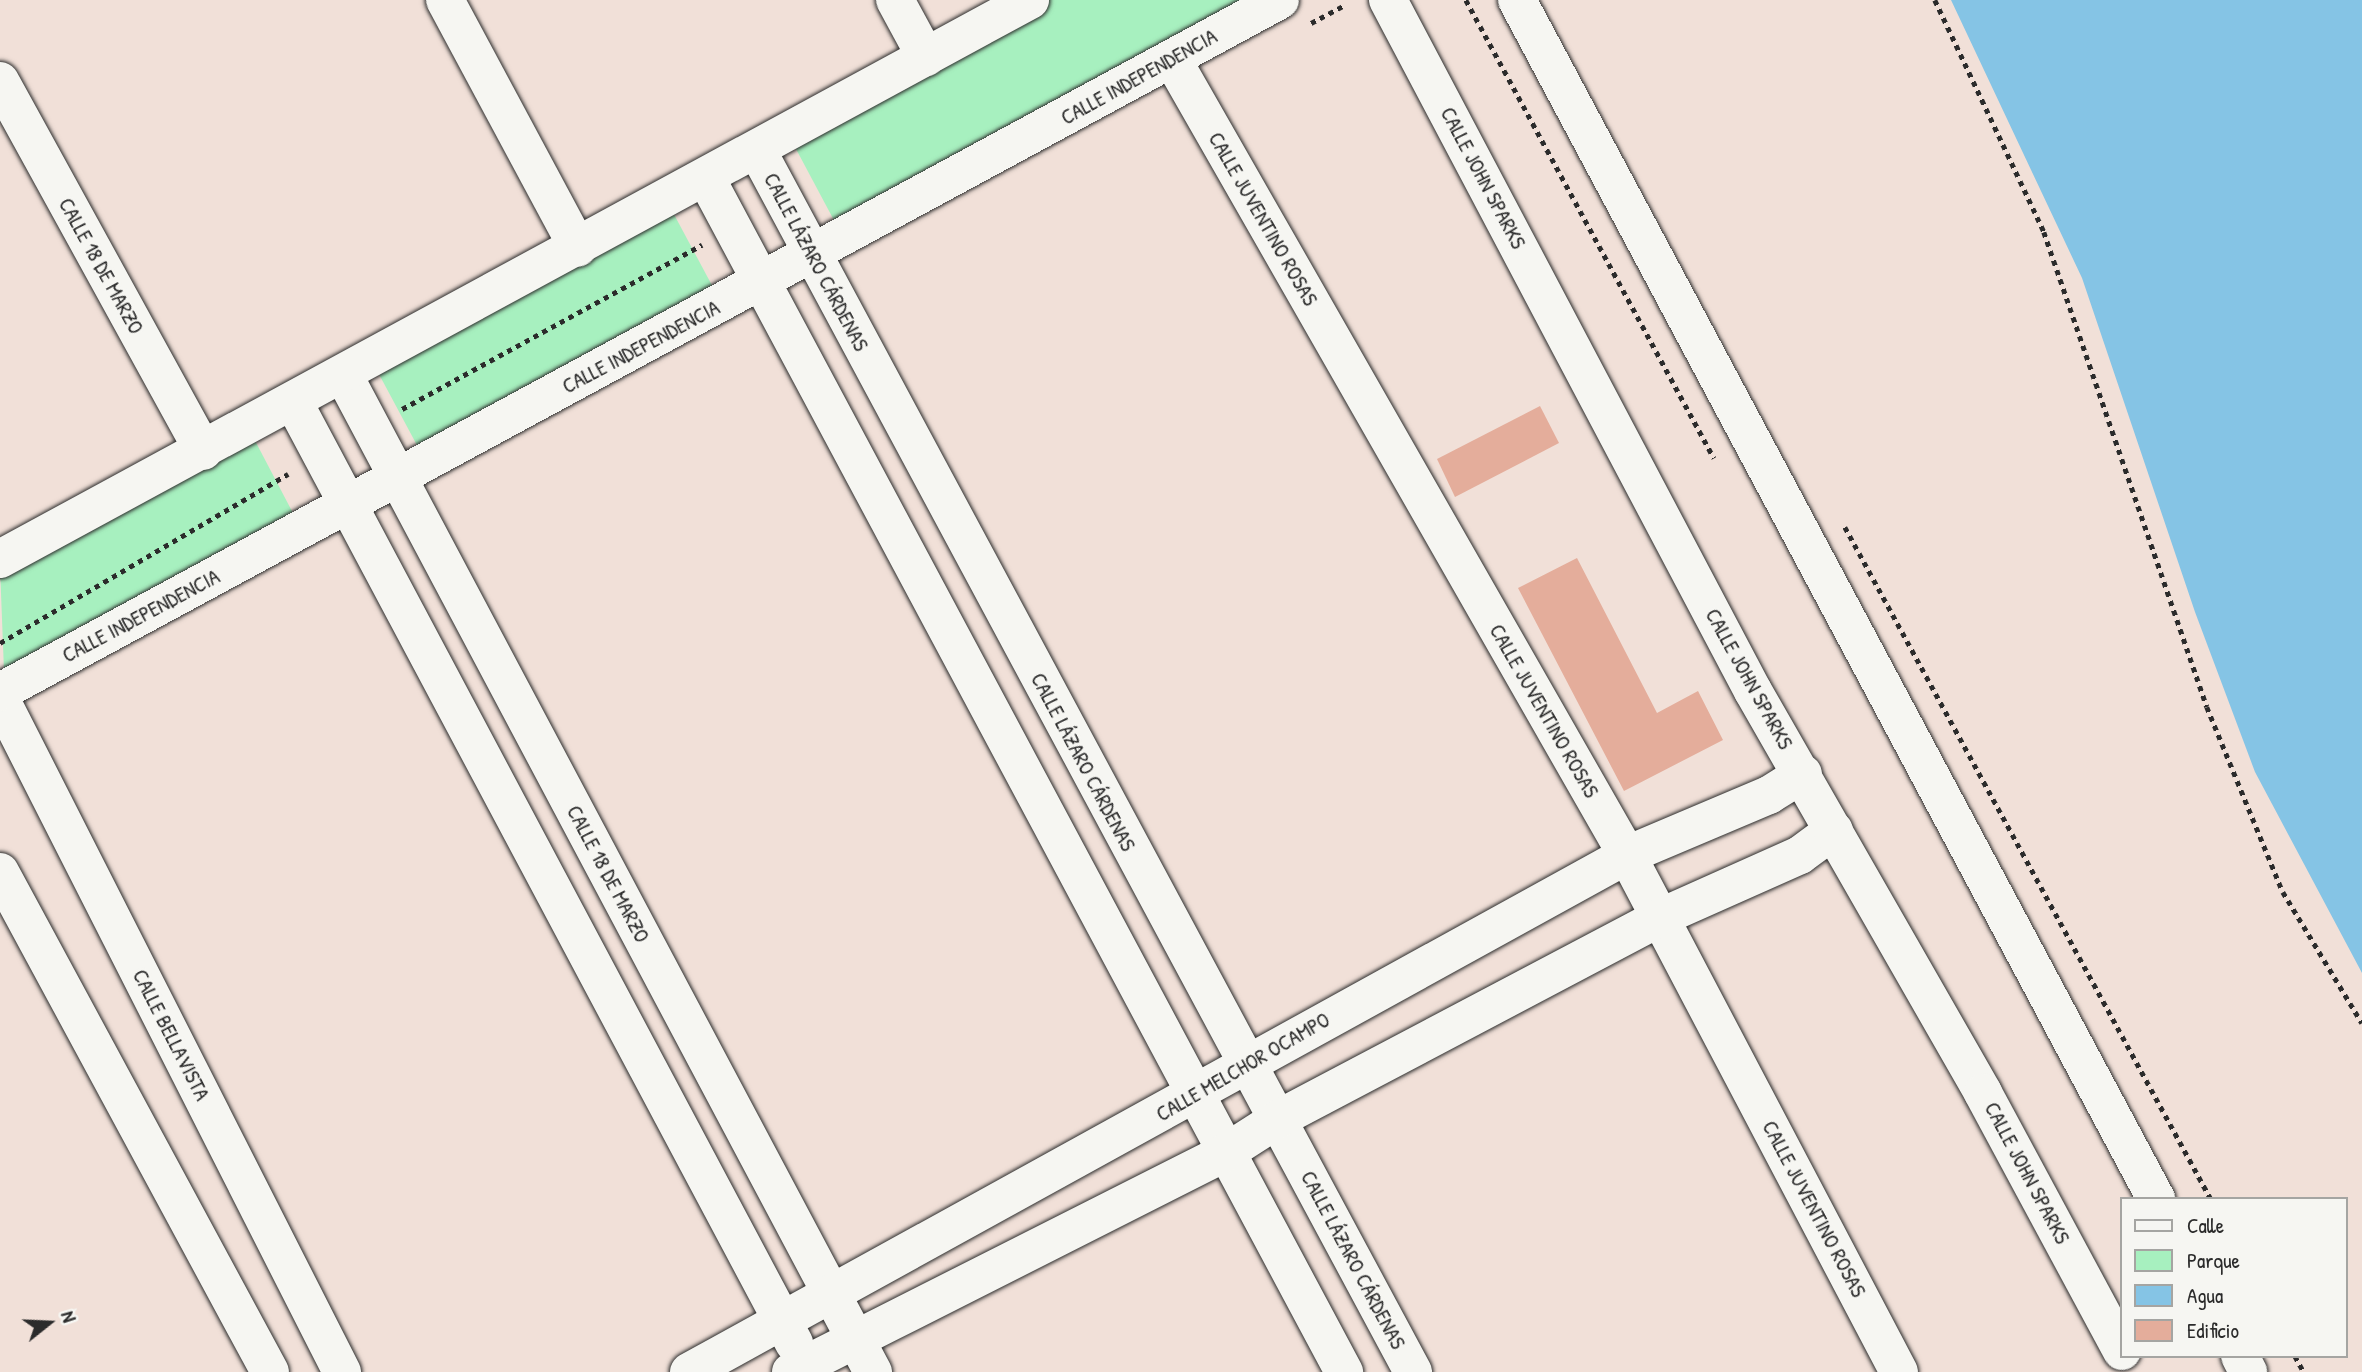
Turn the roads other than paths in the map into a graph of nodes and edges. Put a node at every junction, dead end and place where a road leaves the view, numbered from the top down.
1 (444, 0) edge
2 (895, 0) edge
3 (1030, 0) edge
4 (1280, 0) edge
5 (1388, 0) edge
6 (1517, 0) edge
7 (926, 57) junction
8 (1172, 59) junction
9 (0, 81) edge
10 (757, 150) junction
11 (706, 177) junction
12 (578, 248) junction
13 (812, 254) junction
14 (762, 282) junction
15 (344, 376) junction
16 (293, 403) junction
17 (203, 451) junction
18 (398, 479) junction
19 (348, 505) junction
20 (0, 559) edge
21 (0, 692) edge
22 (0, 698) edge
23 (1803, 774) junction
24 (1834, 830) junction
25 (1627, 855) junction
26 (0, 872) edge
27 (1661, 917) junction
28 (1244, 1063) junction
29 (1197, 1095) junction
30 (1278, 1119) junction
31 (1225, 1153) junction
32 (2155, 1197) edge
33 (831, 1294) junction
34 (782, 1320) junction
35 (855, 1337) junction
36 (2120, 1347) edge
37 (802, 1369) edge
38 (270, 1372) edge
39 (342, 1372) edge
40 (689, 1372) edge
41 (873, 1372) edge
42 (1344, 1372) edge
43 (1413, 1372) edge
44 (1899, 1372) edge

1 - 12 street
2 - 7 street
3 - 7 street
4 - 8 street, CALLE INDEPENDENCIA
5 - 23 street, CALLE JOHN SPARKS
6 - 32 street
7 - 10 street
8 - 13 street, CALLE INDEPENDENCIA
8 - 25 street, CALLE JUVENTINO ROSAS
9 - 17 street, CALLE 18 DE MARZO
10 - 11 street
10 - 13 street, CALLE LÁZARO CÁRDENAS
11 - 12 street
11 - 14 street
12 - 15 street
13 - 14 street, CALLE INDEPENDENCIA
13 - 28 street, CALLE LÁZARO CÁRDENAS
14 - 18 street, CALLE INDEPENDENCIA
14 - 29 street
15 - 16 street
15 - 18 street, CALLE 18 DE MARZO
16 - 17 street
16 - 19 street
17 - 20 street
18 - 19 street, CALLE INDEPENDENCIA
18 - 33 street, CALLE 18 DE MARZO
19 - 21 street, CALLE INDEPENDENCIA
19 - 34 street
22 - 39 street, CALLE BELLAVISTA
23 - 24 street, CALLE JOHN SPARKS
23 - 25 street, CALLE MELCHOR OCAMPO
24 - 27 street
24 - 36 street, CALLE JOHN SPARKS
25 - 27 street, CALLE JUVENTINO ROSAS
25 - 28 street, CALLE MELCHOR OCAMPO
26 - 38 street
27 - 30 street
27 - 44 street, CALLE JUVENTINO ROSAS
28 - 29 street, CALLE MELCHOR OCAMPO
28 - 30 street, CALLE LÁZARO CÁRDENAS
29 - 31 street
29 - 33 street, CALLE MELCHOR OCAMPO
30 - 31 street
30 - 43 street, CALLE LÁZARO CÁRDENAS
31 - 35 street
31 - 42 street
33 - 34 street, CALLE MELCHOR OCAMPO
33 - 35 street, CALLE 18 DE MARZO
34 - 37 street
34 - 40 street, CALLE MELCHOR OCAMPO
35 - 37 street
35 - 41 street, CALLE 18 DE MARZO

